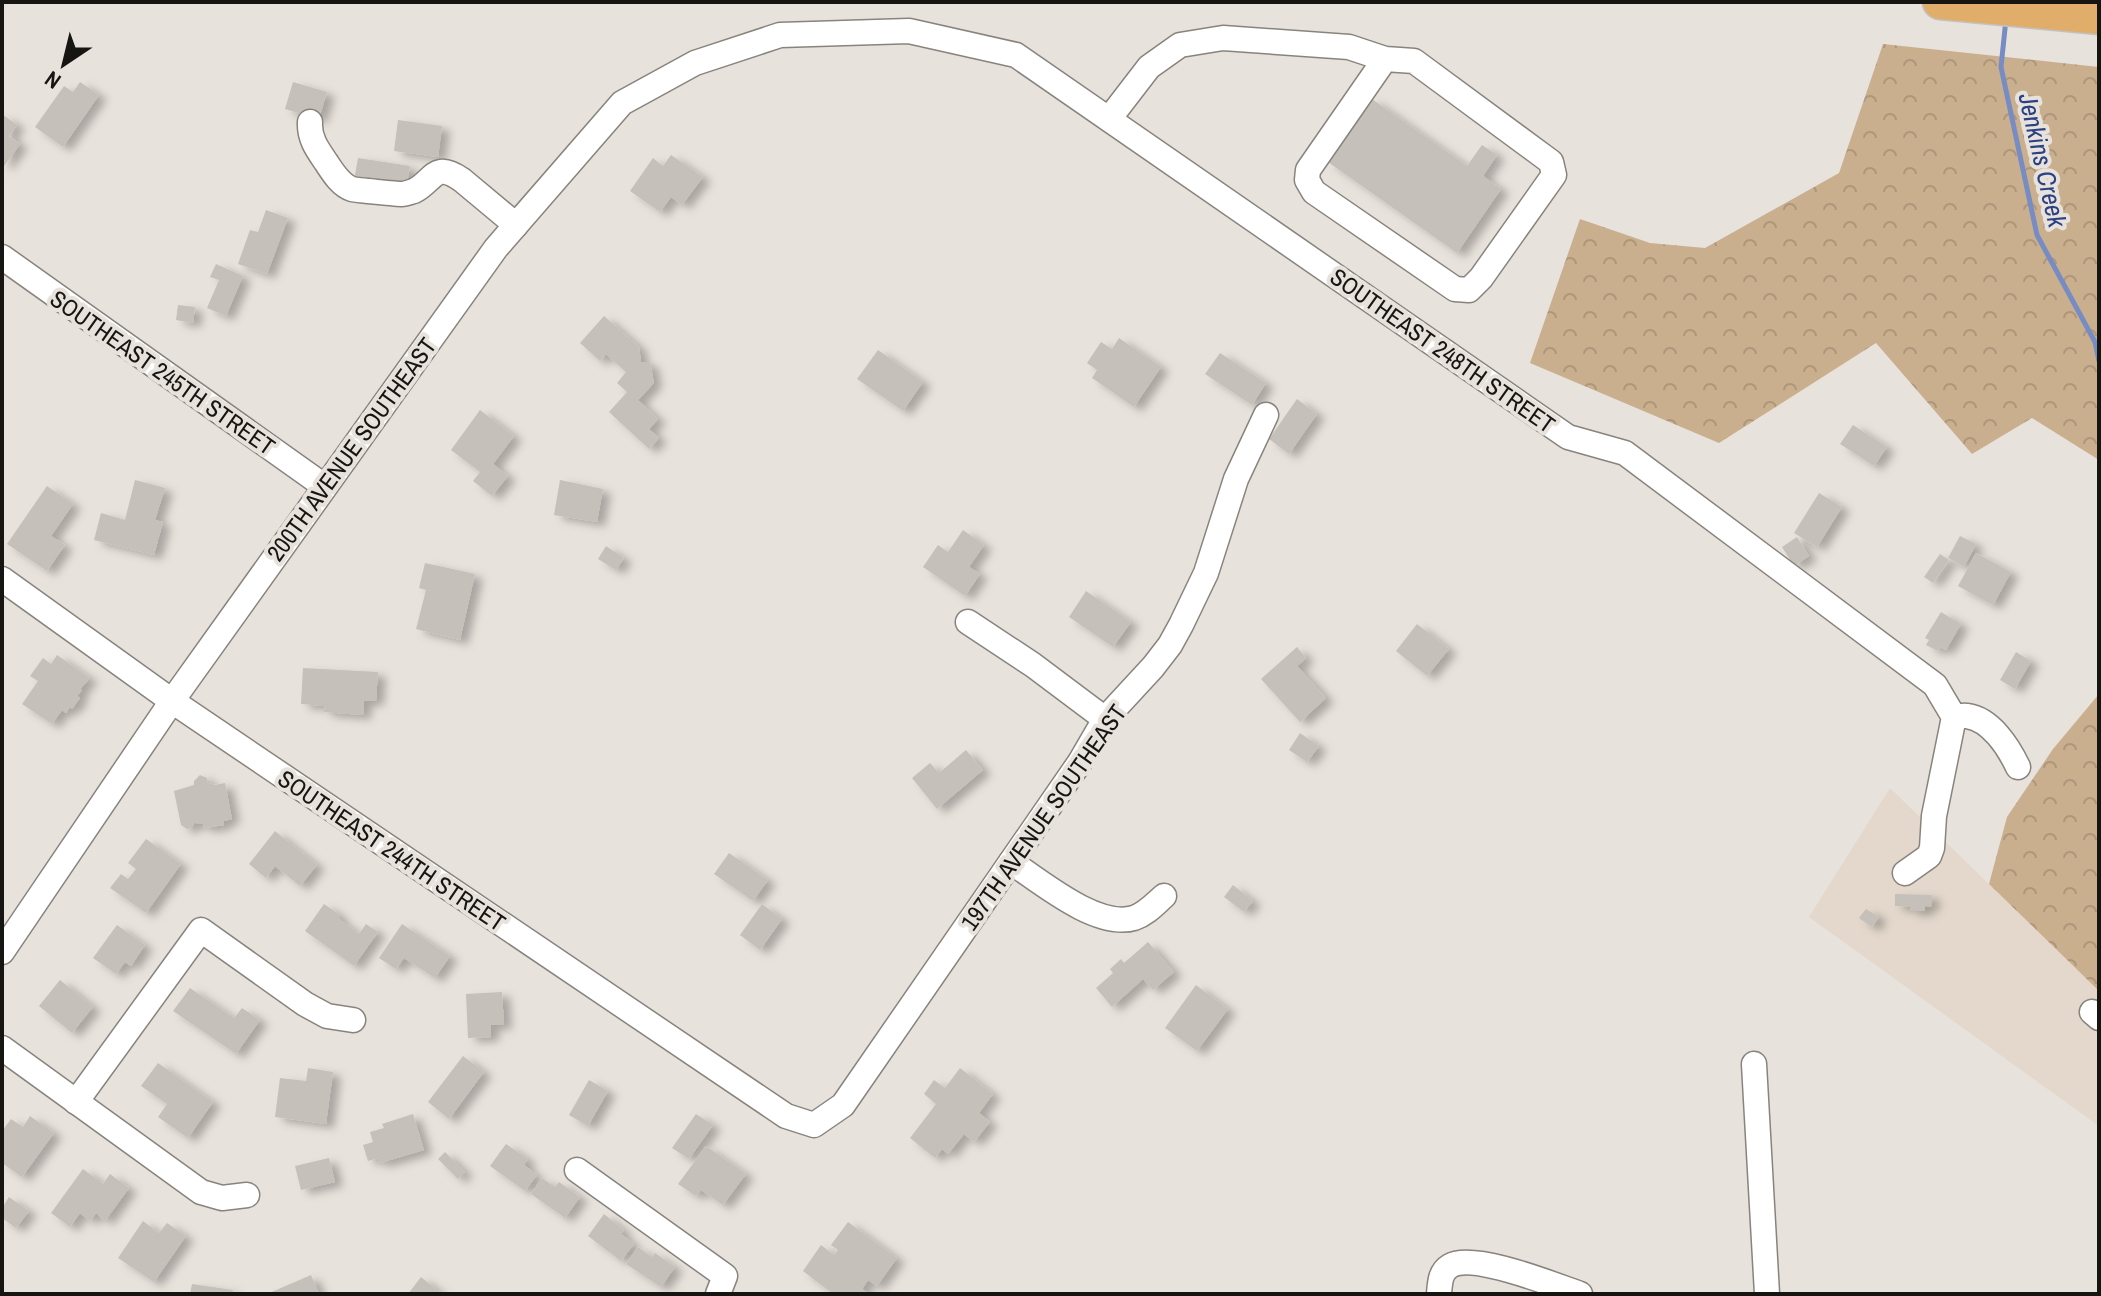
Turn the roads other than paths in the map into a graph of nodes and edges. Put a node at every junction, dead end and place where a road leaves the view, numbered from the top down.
1 (1952, 3) edge
2 (2099, 17) edge
3 (780, 35) joint
4 (1385, 59) junction
5 (1109, 119) junction
6 (310, 122) dead end
7 (516, 225) junction
8 (2, 257) edge
9 (1266, 415) dead end
10 (324, 486) junction
11 (2, 579) edge
12 (968, 622) dead end
13 (172, 701) junction
14 (1954, 717) junction
15 (1105, 719) junction
16 (2018, 767) dead end
17 (1011, 862) junction
18 (1905, 873) dead end
19 (1164, 896) dead end
20 (2, 952) edge
21 (353, 1020) dead end
22 (2, 1048) edge
23 (1754, 1064) dead end
24 (76, 1102) junction
25 (786, 1116) joint
26 (577, 1170) dead end
27 (247, 1195) dead end
28 (718, 1294) edge
29 (1439, 1294) edge
30 (1580, 1294) edge
31 (1767, 1294) edge

1 - 2 highway
3 - 5 street, SOUTHEAST 248TH STREET
3 - 7 street, 200TH AVENUE SOUTHEAST
4 - 4 street
4 - 5 street
5 - 14 street, SOUTHEAST 248TH STREET
6 - 7 street
7 - 10 street, 200TH AVENUE SOUTHEAST
8 - 10 street, SOUTHEAST 245TH STREET
9 - 15 street, 197TH AVENUE SOUTHEAST
10 - 13 street, 200TH AVENUE SOUTHEAST
11 - 13 street, SOUTHEAST 244TH STREET
12 - 15 street
13 - 20 street, 200TH AVENUE SOUTHEAST
13 - 25 street, SOUTHEAST 244TH STREET
14 - 16 street
14 - 18 street
15 - 17 street, 197TH AVENUE SOUTHEAST
17 - 19 street
17 - 25 street, 197TH AVENUE SOUTHEAST
21 - 24 street
22 - 24 street
23 - 31 street
24 - 27 street
26 - 28 street
29 - 30 street

